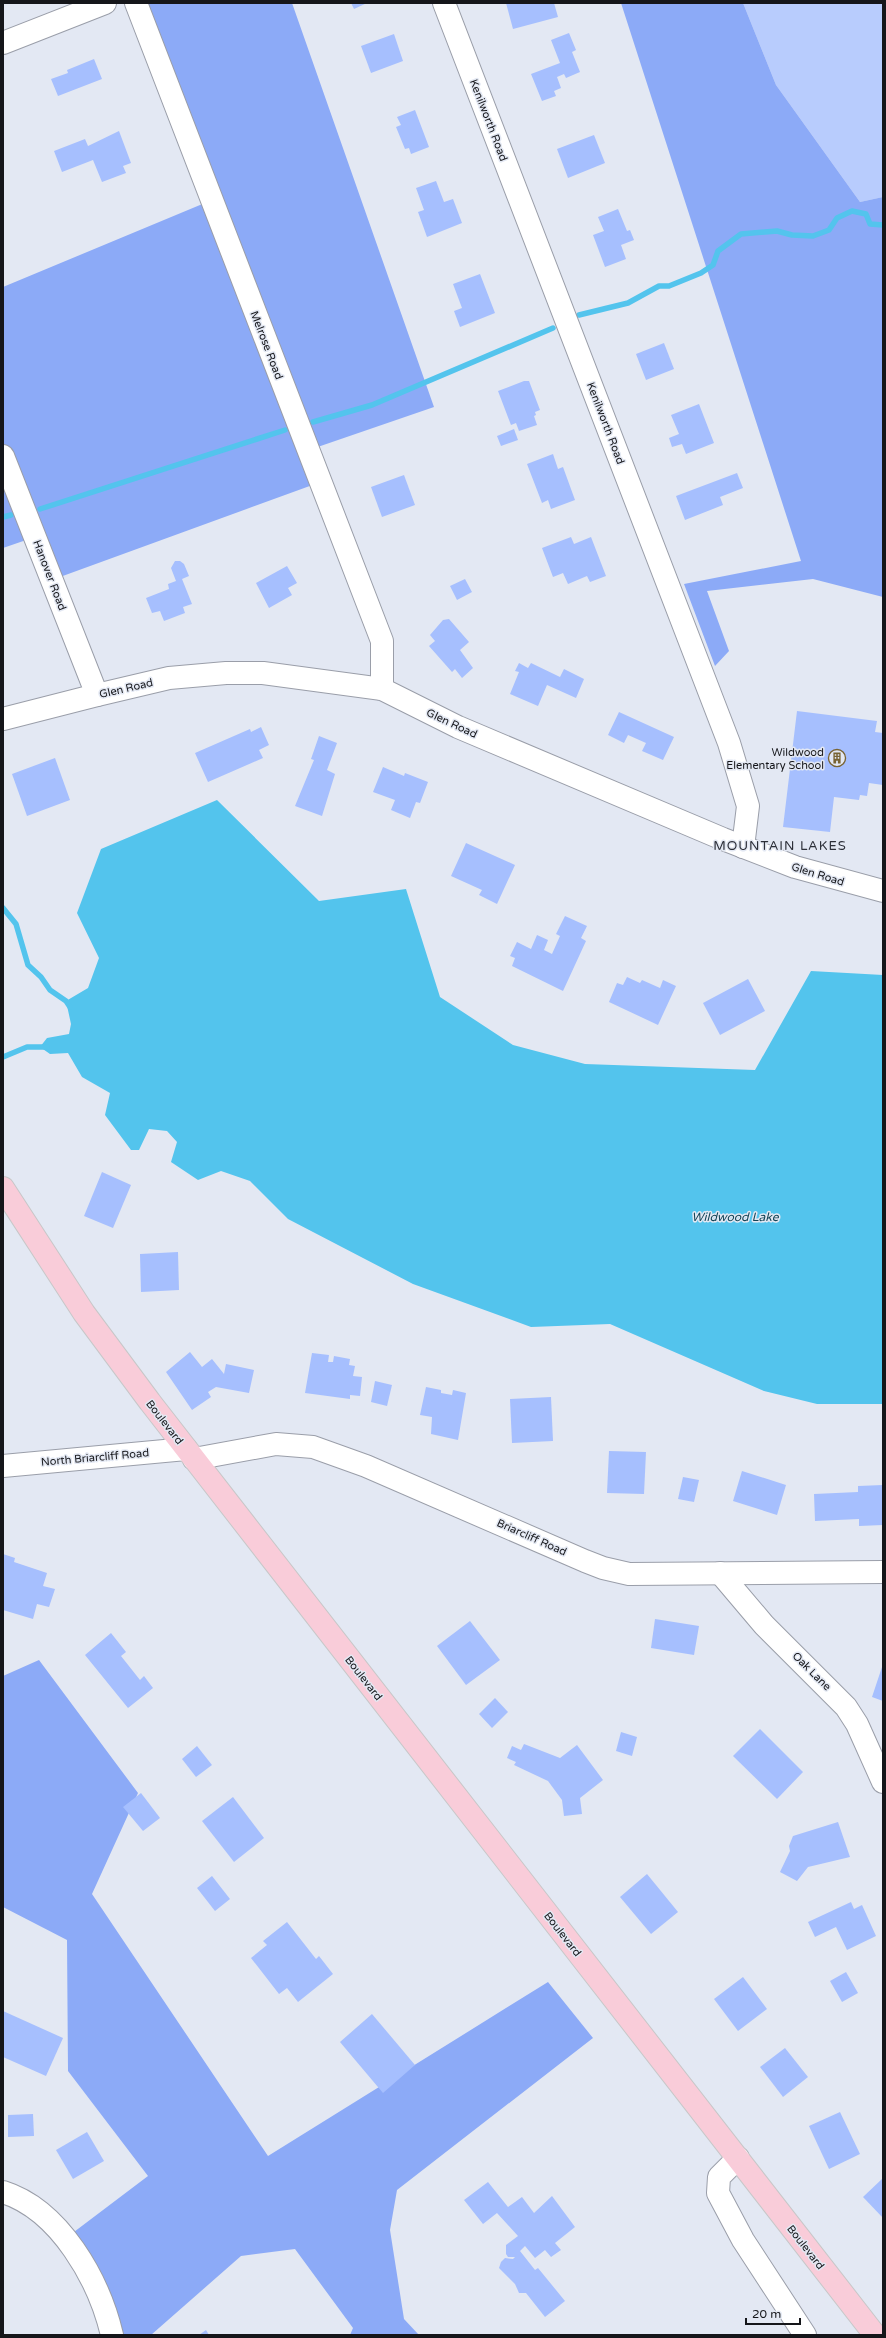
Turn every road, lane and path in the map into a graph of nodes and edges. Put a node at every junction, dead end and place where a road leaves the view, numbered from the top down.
1 (105, 3) edge
2 (136, 3) edge
3 (444, 3) edge
4 (3, 43) edge
5 (3, 456) edge
6 (382, 689) junction
7 (97, 694) junction
8 (3, 719) edge
9 (743, 847) junction
10 (883, 891) edge
11 (3, 1188) edge
12 (190, 1454) junction
13 (3, 1466) edge
14 (883, 1572) edge
15 (720, 1574) junction
16 (883, 1782) edge
17 (738, 2158) junction
18 (3, 2192) edge
19 (112, 2335) edge
20 (805, 2335) edge
21 (875, 2335) edge

1 - 4 street
2 - 6 street, Melrose Road
3 - 9 street, Kenilworth Road
5 - 7 street, Hanover Road
6 - 7 street, Glen Road
6 - 9 street, Glen Road
7 - 8 street, Glen Road
9 - 10 street, Glen Road
11 - 12 main road, Boulevard
12 - 13 street, North Briarcliff Road
12 - 15 street, Briarcliff Road
12 - 17 main road, Boulevard
14 - 15 street, Briarcliff Road
15 - 16 street, Oak Lane
17 - 20 street
17 - 21 main road, Boulevard
18 - 19 street

